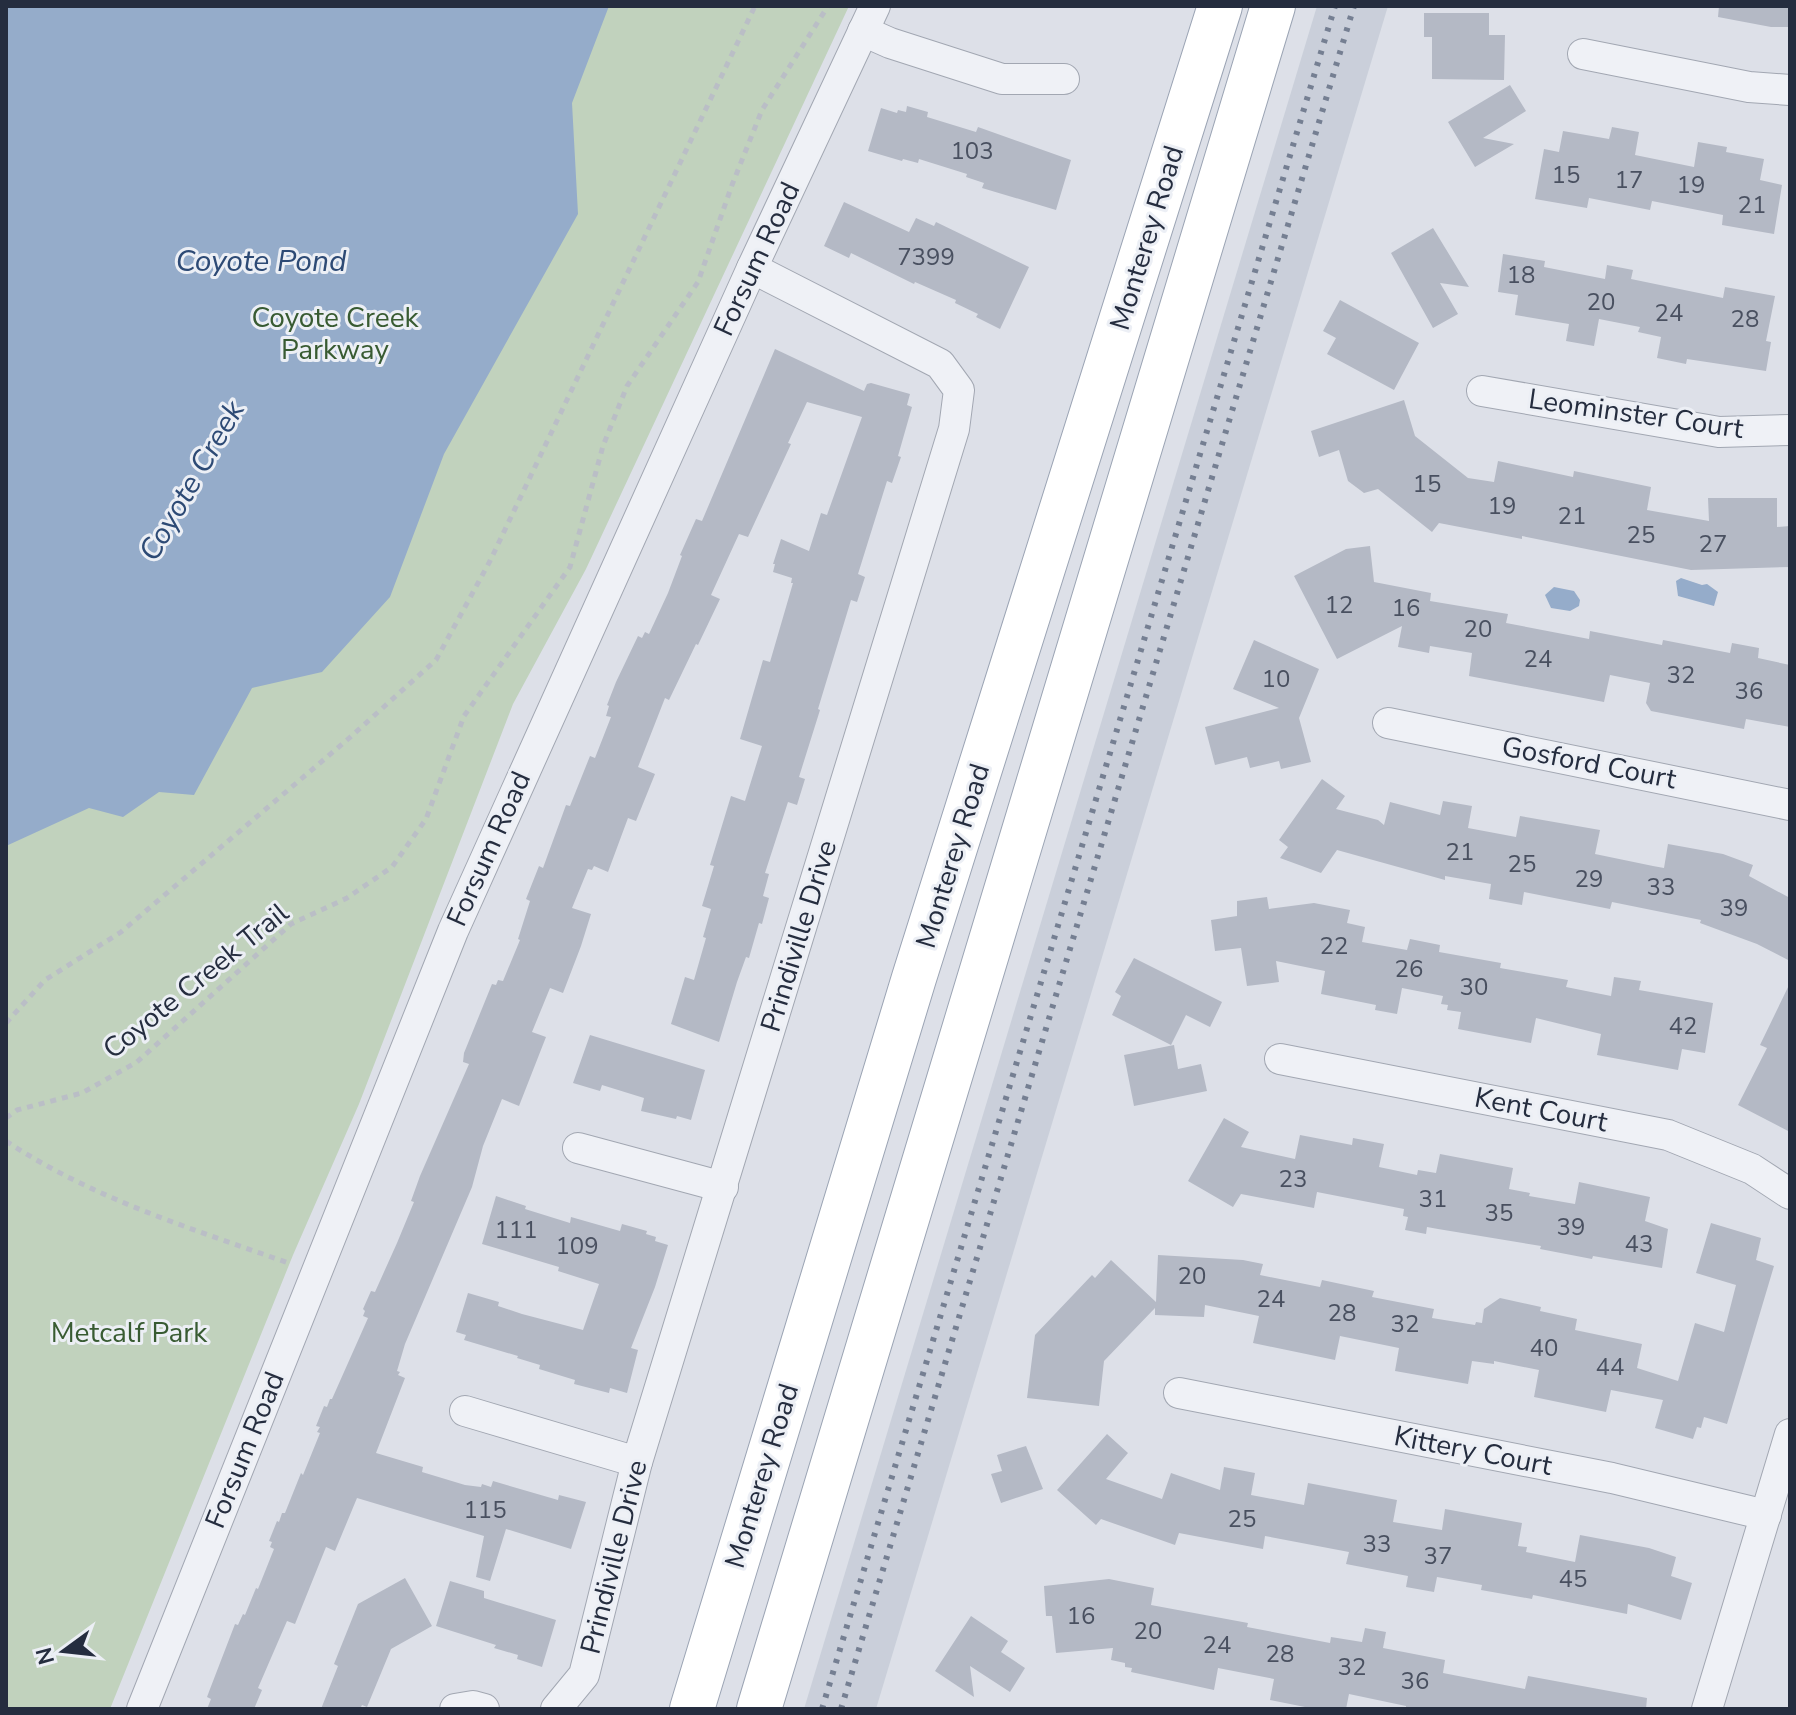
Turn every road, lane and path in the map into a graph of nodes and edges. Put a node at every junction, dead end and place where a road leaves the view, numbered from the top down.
1 (755, 6) edge
2 (828, 6) edge
3 (1220, 6) edge
4 (1273, 6) edge
5 (869, 19) edge
6 (1583, 54) dead end
7 (1064, 79) dead end
8 (1790, 90) edge
9 (752, 268) junction
10 (698, 282) junction
11 (708, 287) dead end
12 (1482, 391) dead end
13 (1790, 430) edge
14 (1388, 723) dead end
15 (1790, 805) edge
16 (6, 1023) edge
17 (1280, 1059) dead end
18 (6, 1118) edge
19 (6, 1141) edge
20 (578, 1148) dead end
21 (723, 1187) junction
22 (1790, 1194) edge
23 (316, 1272) junction
24 (1179, 1393) dead end
25 (465, 1411) dead end
26 (1790, 1434) edge
27 (637, 1462) junction
28 (1766, 1515) junction
29 (142, 1709) edge
30 (455, 1709) edge
31 (484, 1709) edge
32 (556, 1709) edge
33 (692, 1709) edge
34 (759, 1709) edge
35 (1707, 1709) edge

1 - 16 path
2 - 10 path, Coyote Creek Trail
3 - 33 main road, Monterey Road
4 - 34 main road, Monterey Road
5 - 7 street
5 - 9 street, Forsum Road
6 - 8 street
9 - 21 street, Prindiville Drive
9 - 23 street, Forsum Road
10 - 11 path
10 - 18 path, Coyote Creek Trail
12 - 13 street, Leominster Court
14 - 15 street, Gosford Court
17 - 22 street, Kent Court
19 - 23 path
20 - 21 street
21 - 27 street, Prindiville Drive
23 - 29 street, Forsum Road
24 - 28 street, Kittery Court
25 - 27 street
26 - 28 street
27 - 32 street, Prindiville Drive
28 - 35 street
30 - 31 street

